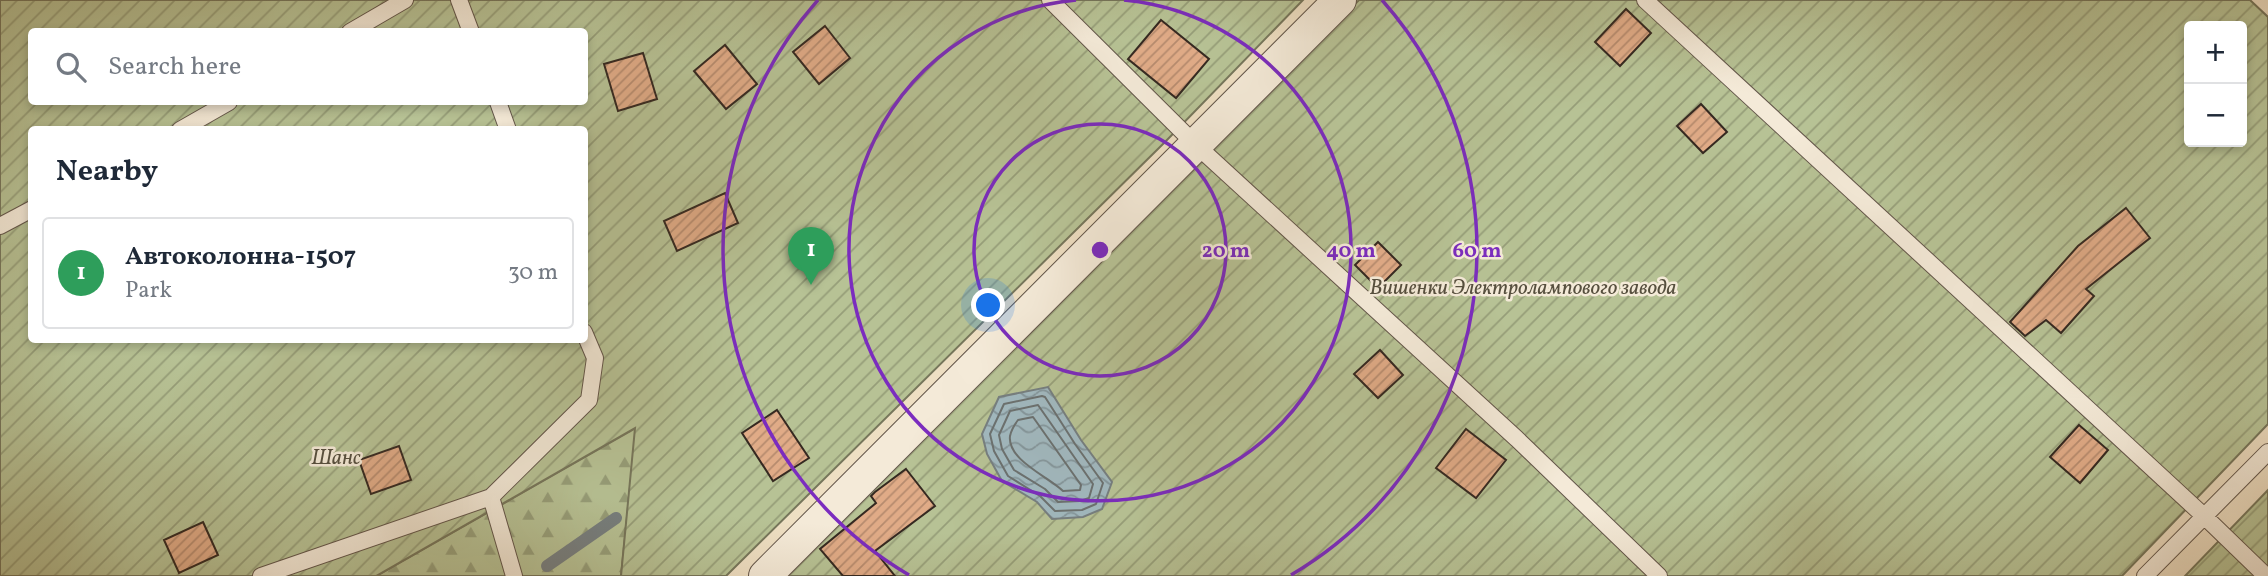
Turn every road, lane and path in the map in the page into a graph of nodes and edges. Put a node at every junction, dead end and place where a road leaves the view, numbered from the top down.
1 (405, 0) edge
2 (459, 0) edge
3 (1050, 0) edge
4 (1340, 0) edge
5 (1645, 0) edge
6 (357, 28) edge
7 (470, 28) edge
8 (224, 105) edge
9 (499, 105) edge
10 (187, 126) edge
11 (507, 126) edge
12 (1195, 144) junction
13 (28, 211) edge
14 (0, 226) edge
15 (588, 342) edge
16 (2268, 452) edge
17 (491, 497) junction
18 (2204, 516) junction
19 (261, 576) edge
20 (514, 576) edge
21 (765, 576) edge
22 (1659, 576) edge
23 (2146, 576) edge
24 (2266, 576) edge

1 - 6 lane
2 - 7 lane
3 - 12 lane
4 - 12 street
5 - 18 lane
8 - 10 lane
9 - 11 lane
12 - 21 street
12 - 22 lane
13 - 14 lane
15 - 17 lane
16 - 18 lane
17 - 19 lane
17 - 20 lane
18 - 23 lane
18 - 24 lane

